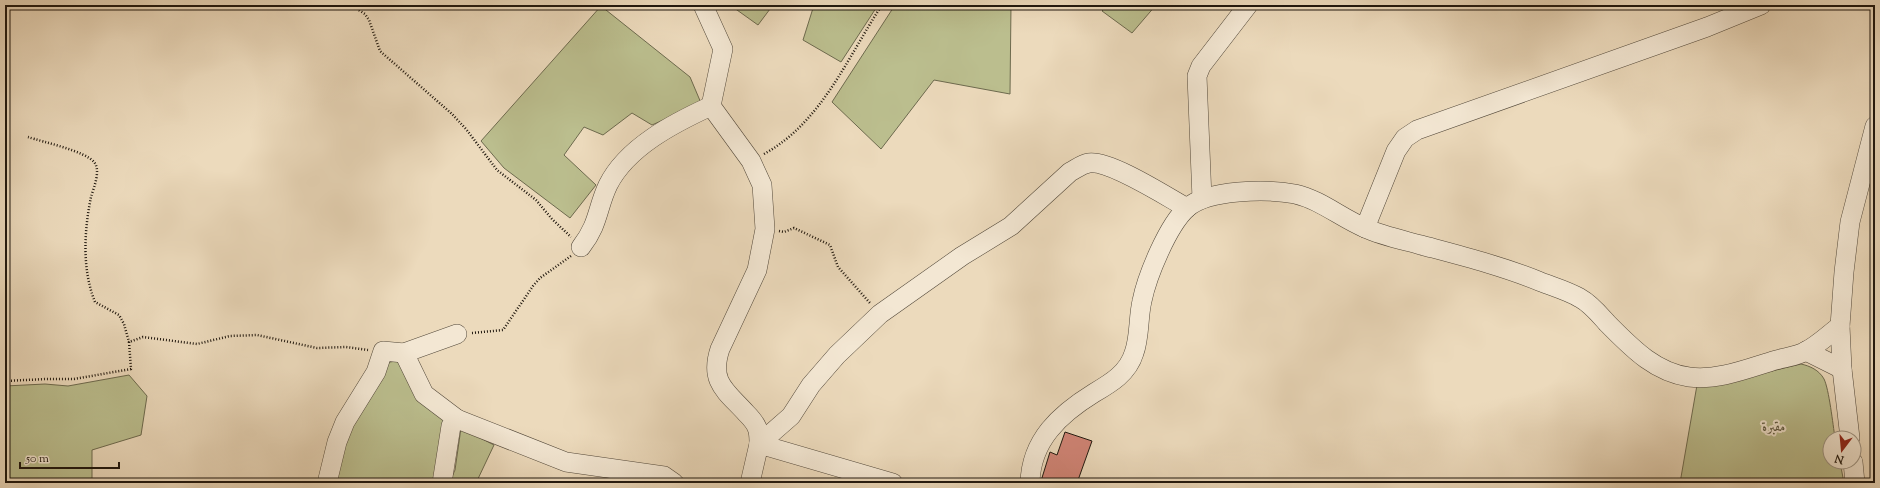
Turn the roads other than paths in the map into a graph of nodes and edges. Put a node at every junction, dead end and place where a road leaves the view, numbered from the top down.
1 (703, 5) edge
2 (1248, 5) edge
3 (1761, 5) edge
4 (711, 106) junction
5 (1875, 126) edge
6 (1195, 203) junction
7 (1365, 228) junction
8 (581, 246) road end
9 (1840, 326) junction
10 (458, 334) road end
11 (1806, 351) junction
12 (404, 353) junction
13 (1842, 369) junction
14 (456, 419) junction
15 (1849, 430) edge
16 (759, 444) junction
17 (1854, 470) edge
18 (327, 483) edge
19 (442, 483) edge
20 (674, 483) edge
21 (750, 483) edge
22 (893, 483) edge
23 (1030, 483) edge
24 (1856, 483) edge

1 - 4 street
2 - 6 street
3 - 7 street
4 - 8 street
4 - 16 street
5 - 9 street
6 - 7 street
6 - 16 street
6 - 23 street
7 - 11 street
9 - 11 street
9 - 13 street
10 - 12 street
11 - 13 street
12 - 14 street
12 - 18 street
13 - 15 street
14 - 19 street
14 - 20 street
16 - 21 street
16 - 22 street
17 - 24 street

